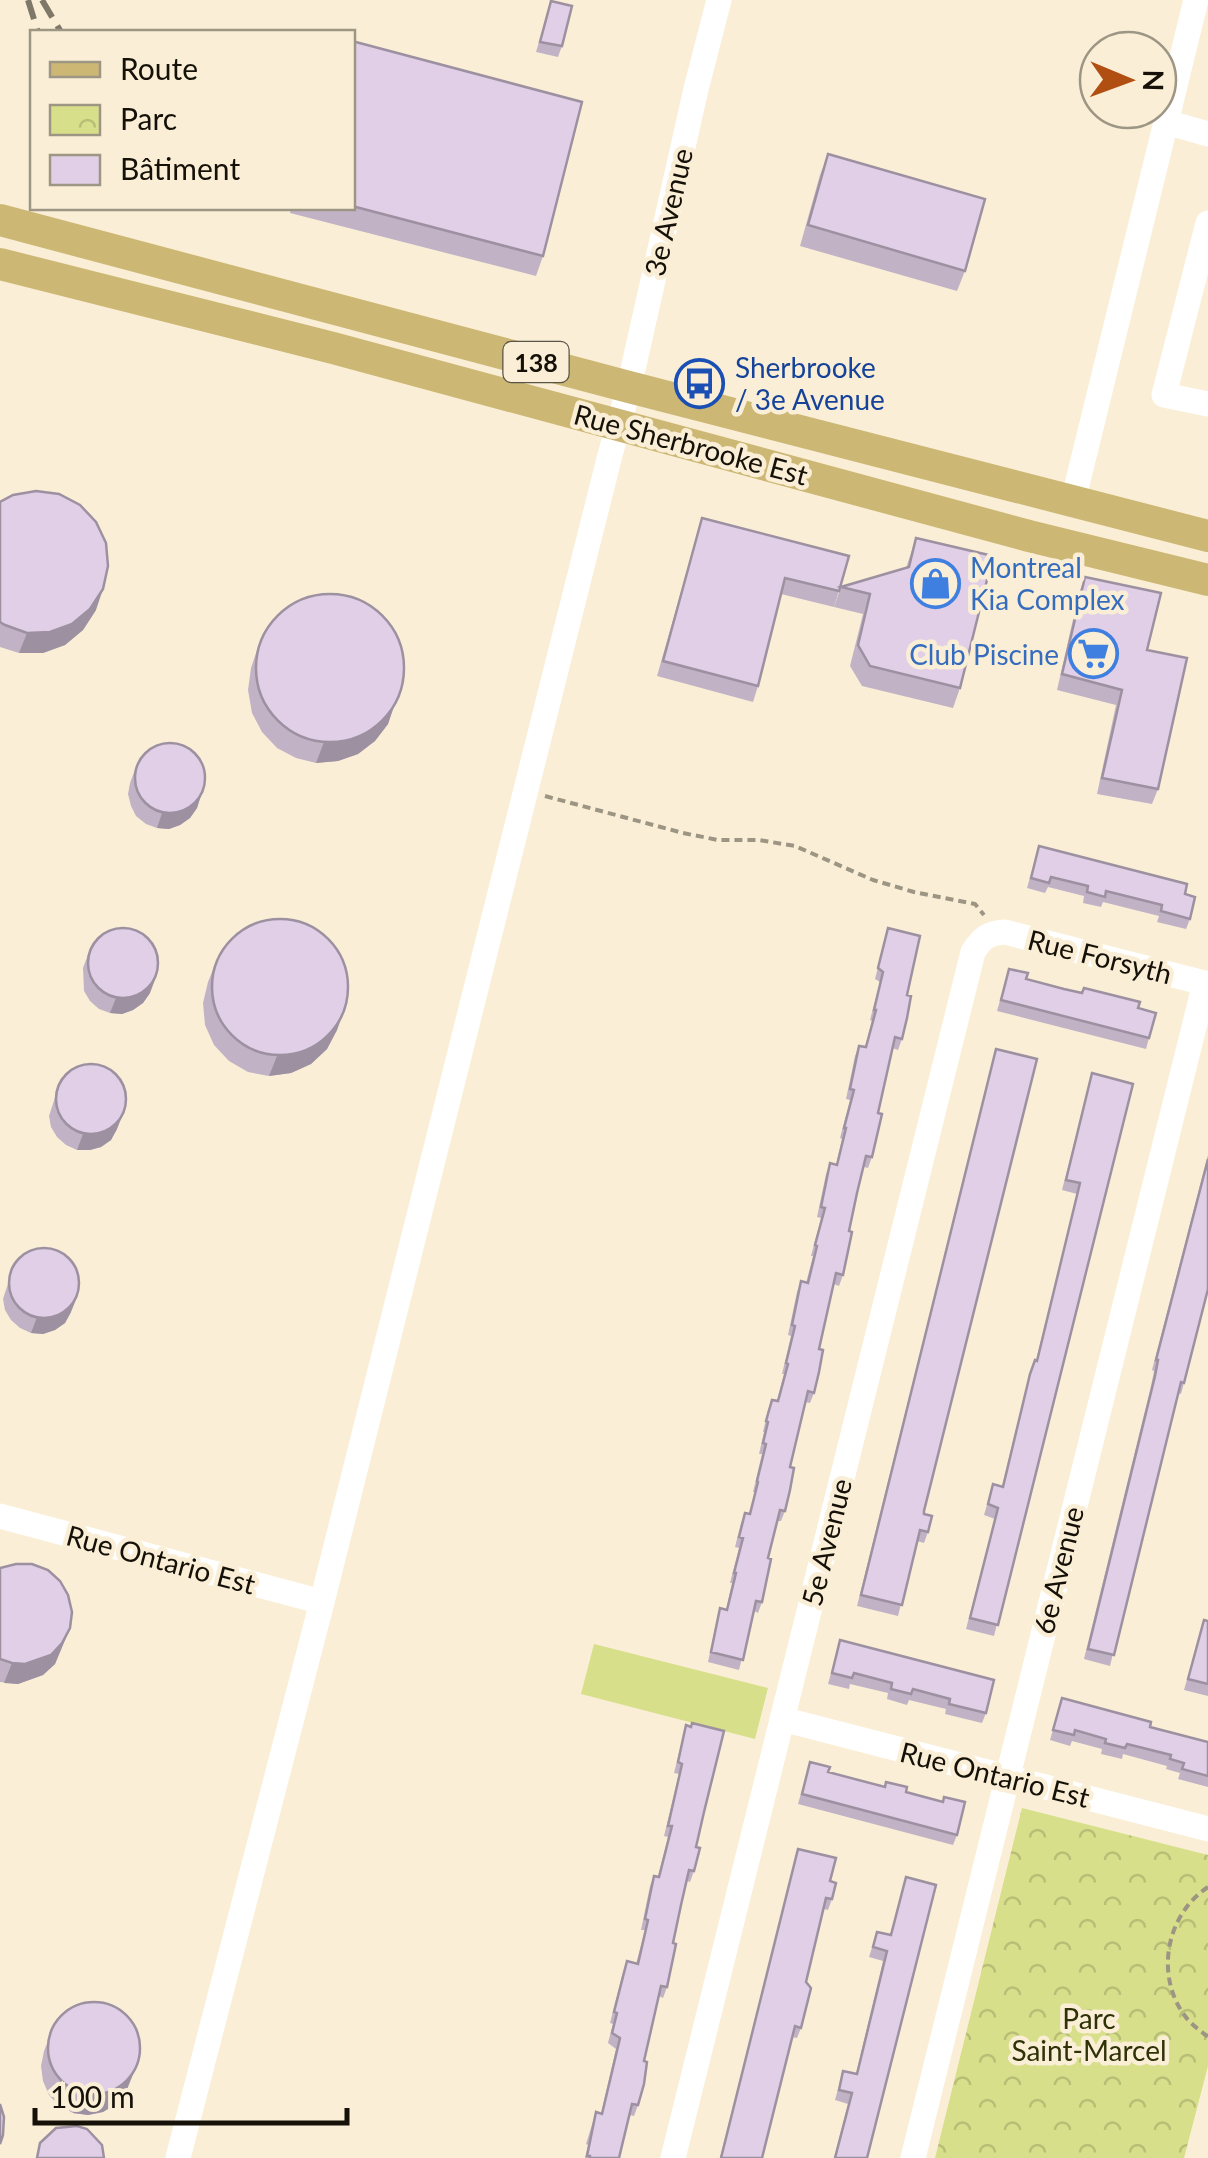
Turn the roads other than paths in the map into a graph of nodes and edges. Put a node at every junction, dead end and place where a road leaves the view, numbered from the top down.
1 (720, 0) edge
2 (1196, 0) edge
3 (1178, 73) edge
4 (1178, 125) edge
5 (1164, 130) edge
6 (1208, 134) edge
7 (0, 220) edge
8 (1208, 223) edge
9 (0, 264) edge
10 (629, 387) junction
11 (1208, 404) edge
12 (619, 424) junction
13 (1073, 501) junction
14 (1208, 536) edge
15 (1064, 545) junction
16 (1208, 580) edge
17 (989, 926) joint
18 (1206, 983) edge
19 (0, 1516) edge
20 (322, 1602) junction
21 (782, 1719) junction
22 (1006, 1778) junction
23 (1208, 1828) edge
24 (178, 2158) edge
25 (673, 2158) edge
26 (913, 2158) edge

1 - 10 street, 3e Avenue
2 - 3 street
4 - 6 street
5 - 13 street
7 - 10 main road, Rue Sherbrooke Est / 138
8 - 11 street
9 - 12 main road, Rue Sherbrooke Est / 138
10 - 12 street, 3e Avenue
10 - 13 main road, Rue Sherbrooke Est / 138
12 - 15 main road, Rue Sherbrooke Est / 138
12 - 20 street, 3e Avenue
13 - 14 main road, Rue Sherbrooke Est / 138
13 - 15 main road
15 - 16 main road, Rue Sherbrooke Est / 138
17 - 18 street, Rue Forsyth
17 - 21 street, 5e Avenue
18 - 22 street, 6e Avenue
19 - 20 street, Rue Ontario Est
20 - 24 street, 3e Avenue
21 - 22 street, Rue Ontario Est
21 - 25 street, 5e Avenue
22 - 23 street, Rue Ontario Est
22 - 26 street, 6e Avenue

